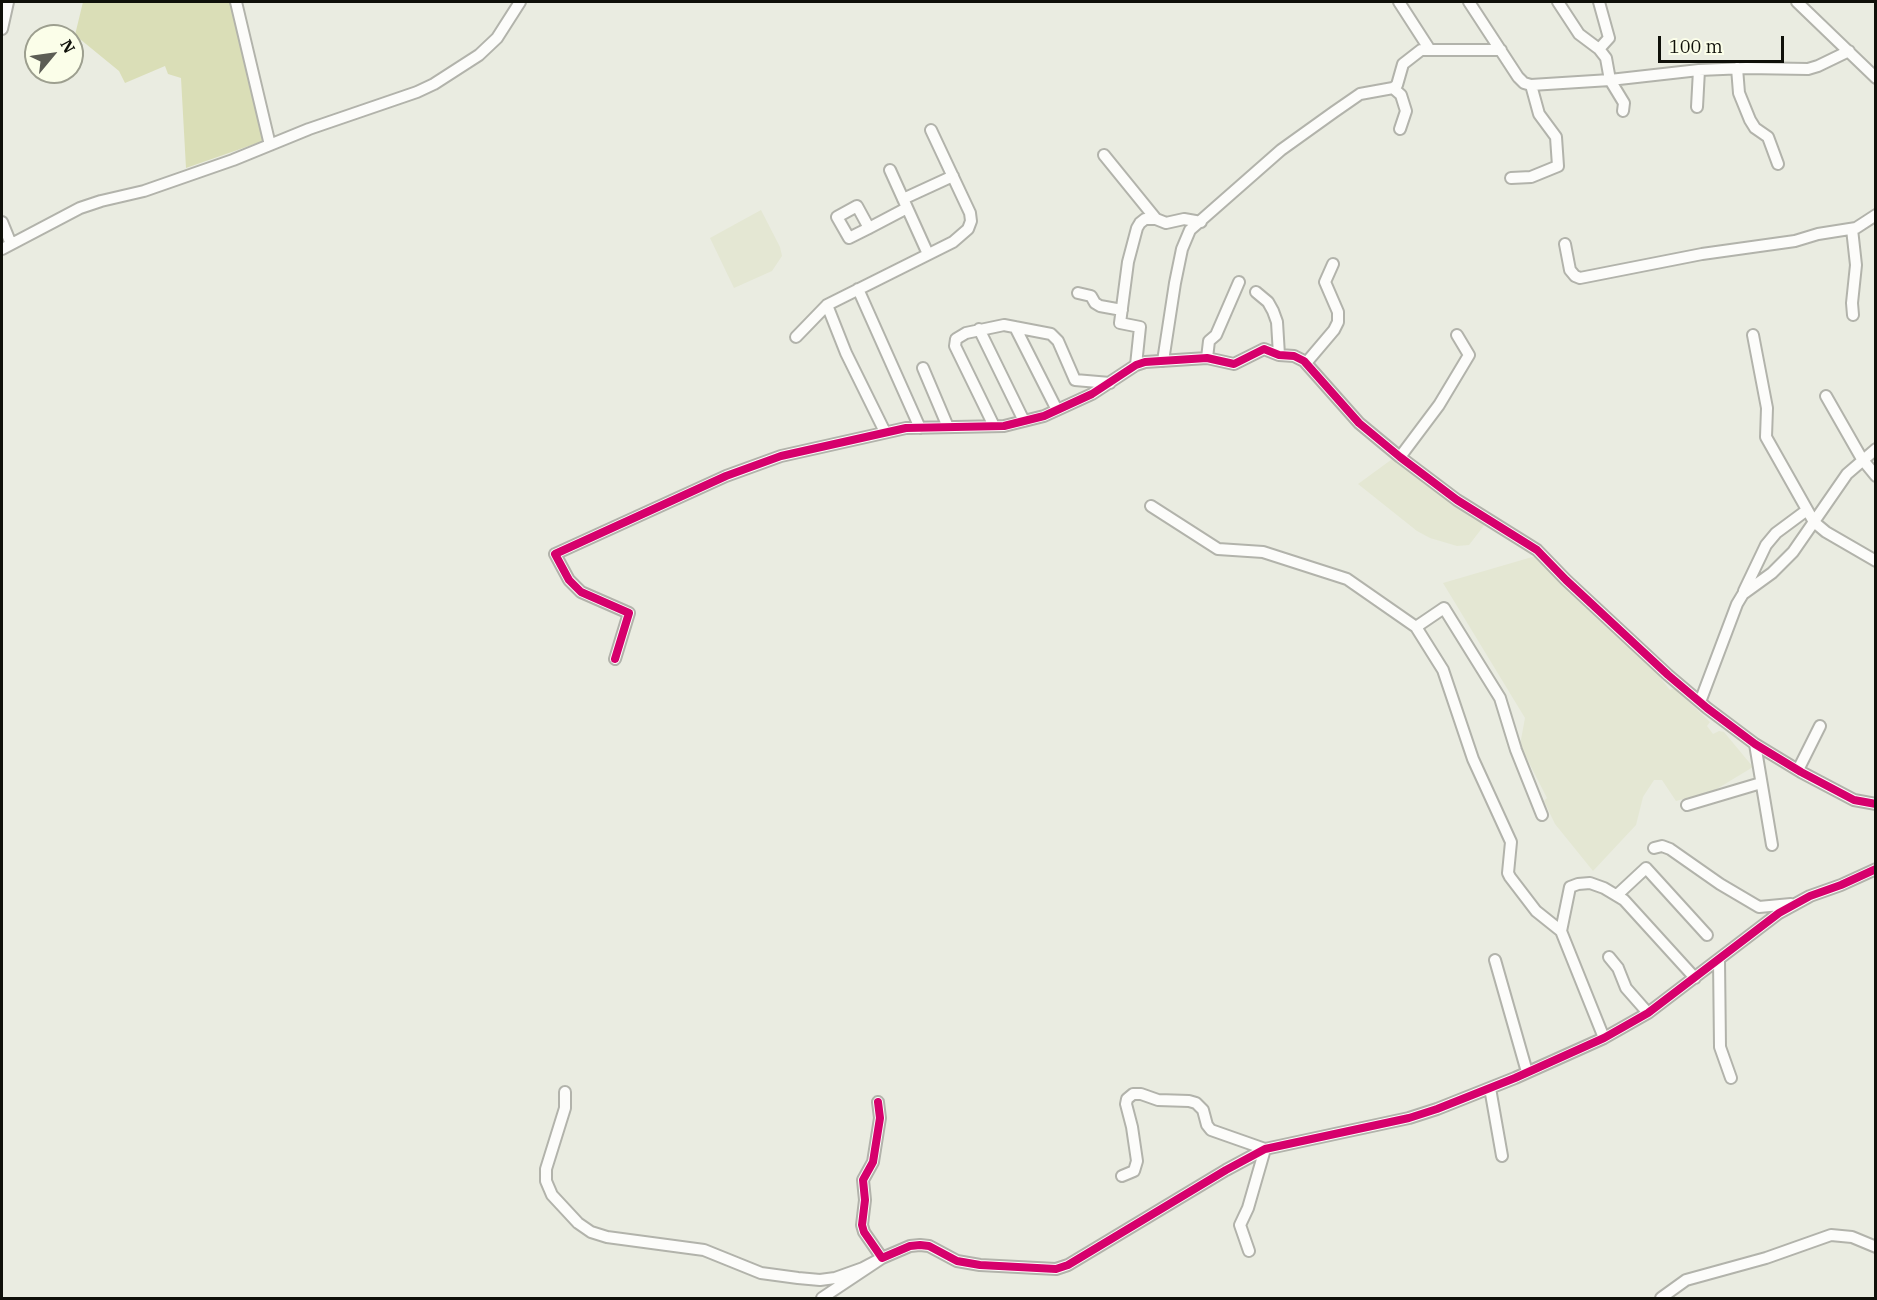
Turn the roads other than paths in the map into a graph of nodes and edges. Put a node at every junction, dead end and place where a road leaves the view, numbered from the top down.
1 (8, 2) edge
2 (236, 2) edge
3 (520, 2) edge
4 (1399, 2) edge
5 (1469, 2) edge
6 (1558, 2) edge
7 (1599, 2) edge
8 (1797, 2) edge
9 (2, 29) edge
10 (1599, 49) junction
11 (1430, 50) junction
12 (1501, 50) junction
13 (1849, 51) junction
14 (1737, 68) junction
15 (1699, 70) junction
16 (1875, 78) edge
17 (1610, 80) junction
18 (1531, 85) junction
19 (1393, 88) junction
20 (1697, 107) dead end
21 (1623, 111) dead end
22 (1400, 129) dead end
23 (931, 130) dead end
24 (270, 145) junction
25 (1104, 155) dead end
26 (1778, 164) dead end
27 (890, 170) dead end
28 (952, 176) junction
29 (1511, 178) dead end
30 (905, 203) junction
31 (1875, 215) edge
32 (1156, 219) junction
33 (2, 222) edge
34 (1201, 222) junction
35 (869, 228) dead end
36 (1852, 229) junction
37 (1565, 244) dead end
38 (6, 247) edge
39 (928, 254) junction
40 (1333, 264) dead end
41 (1239, 282) dead end
42 (858, 289) junction
43 (1256, 292) dead end
44 (1078, 293) dead end
45 (827, 305) junction
46 (1122, 310) junction
47 (1853, 315) dead end
48 (1015, 327) junction
49 (979, 329) junction
50 (1457, 335) dead end
51 (1753, 335) dead end
52 (796, 337) dead end
53 (1279, 355) junction
54 (1207, 358) junction
55 (1163, 361) junction
56 (1306, 363) junction
57 (1136, 365) junction
58 (923, 368) dead end
59 (1110, 383) junction
60 (1827, 396) dead end
61 (1057, 410) junction
62 (1024, 421) junction
63 (994, 426) junction
64 (948, 427) junction
65 (920, 428) junction
66 (885, 432) junction
67 (1875, 449) edge
68 (1400, 457) junction
69 (1862, 459) junction
70 (1875, 476) edge
71 (1151, 506) dead end
72 (1807, 510) junction
73 (1814, 522) junction
74 (1875, 561) edge
75 (1743, 594) junction
76 (1416, 627) junction
77 (615, 659) dead end
78 (1700, 702) junction
79 (1820, 726) dead end
80 (1755, 744) junction
81 (1798, 770) junction
82 (1761, 783) junction
83 (1875, 804) edge
84 (1687, 805) dead end
85 (1542, 815) dead end
86 (1772, 845) dead end
87 (1654, 848) dead end
88 (1875, 869) edge
89 (1617, 895) junction
90 (1796, 904) junction
91 (1561, 931) junction
92 (1707, 935) dead end
93 (1609, 957) dead end
94 (1495, 960) dead end
95 (1719, 960) junction
96 (1695, 978) junction
97 (1648, 1012) junction
98 (1604, 1038) junction
99 (1527, 1072) junction
100 (1731, 1078) dead end
101 (1490, 1088) junction
102 (565, 1092) dead end
103 (878, 1102) dead end
104 (1265, 1149) junction
105 (1502, 1156) dead end
106 (1122, 1176) dead end
107 (1875, 1247) edge
108 (1249, 1251) dead end
109 (882, 1258) junction
110 (822, 1299) edge
111 (1661, 1299) edge

1 - 9 street
2 - 24 street
3 - 24 street
4 - 11 street
5 - 12 street
6 - 10 street
7 - 10 street
8 - 13 street
10 - 17 street
11 - 12 street
11 - 19 street
12 - 18 street
13 - 14 street
13 - 16 street
14 - 15 street
14 - 26 street
15 - 17 street
15 - 20 street
17 - 18 street
17 - 21 street
18 - 29 street
19 - 22 street
19 - 34 street
23 - 28 street
24 - 38 street
25 - 32 street
27 - 30 street
28 - 30 street
28 - 39 street
30 - 35 street
30 - 39 street
31 - 36 street
32 - 34 street
32 - 46 street
33 - 38 street
34 - 55 street
36 - 37 street
36 - 47 street
39 - 42 street
40 - 56 street
41 - 54 street
42 - 45 street
42 - 65 street
43 - 53 street
44 - 46 street
45 - 52 street
45 - 66 street
46 - 57 street
48 - 49 street
48 - 59 street
48 - 61 street
49 - 62 street
49 - 63 street
50 - 68 street
51 - 72 street
53 - 54 street
53 - 56 street
54 - 55 street
55 - 57 street
56 - 68 street
57 - 59 street
58 - 64 street
59 - 61 street
60 - 69 street
61 - 62 street
62 - 63 street
63 - 64 street
64 - 65 street
65 - 66 street
66 - 77 street
67 - 69 street
68 - 78 street
69 - 70 street
69 - 73 street
71 - 76 street
72 - 73 street
72 - 75 street
73 - 74 street
73 - 75 street
75 - 78 street
76 - 85 street
76 - 91 street
78 - 80 street
79 - 81 street
80 - 81 street
80 - 82 street
81 - 83 street
82 - 84 street
82 - 86 street
87 - 90 street
88 - 90 street
89 - 91 street
89 - 92 street
89 - 96 street
90 - 95 street
91 - 98 street
93 - 97 street
94 - 99 street
95 - 96 street
95 - 100 street
96 - 97 street
97 - 98 street
98 - 99 street
99 - 101 street
101 - 104 street
101 - 105 street
102 - 109 street
103 - 109 street
104 - 106 street
104 - 108 street
104 - 109 street
107 - 111 street
109 - 110 street

